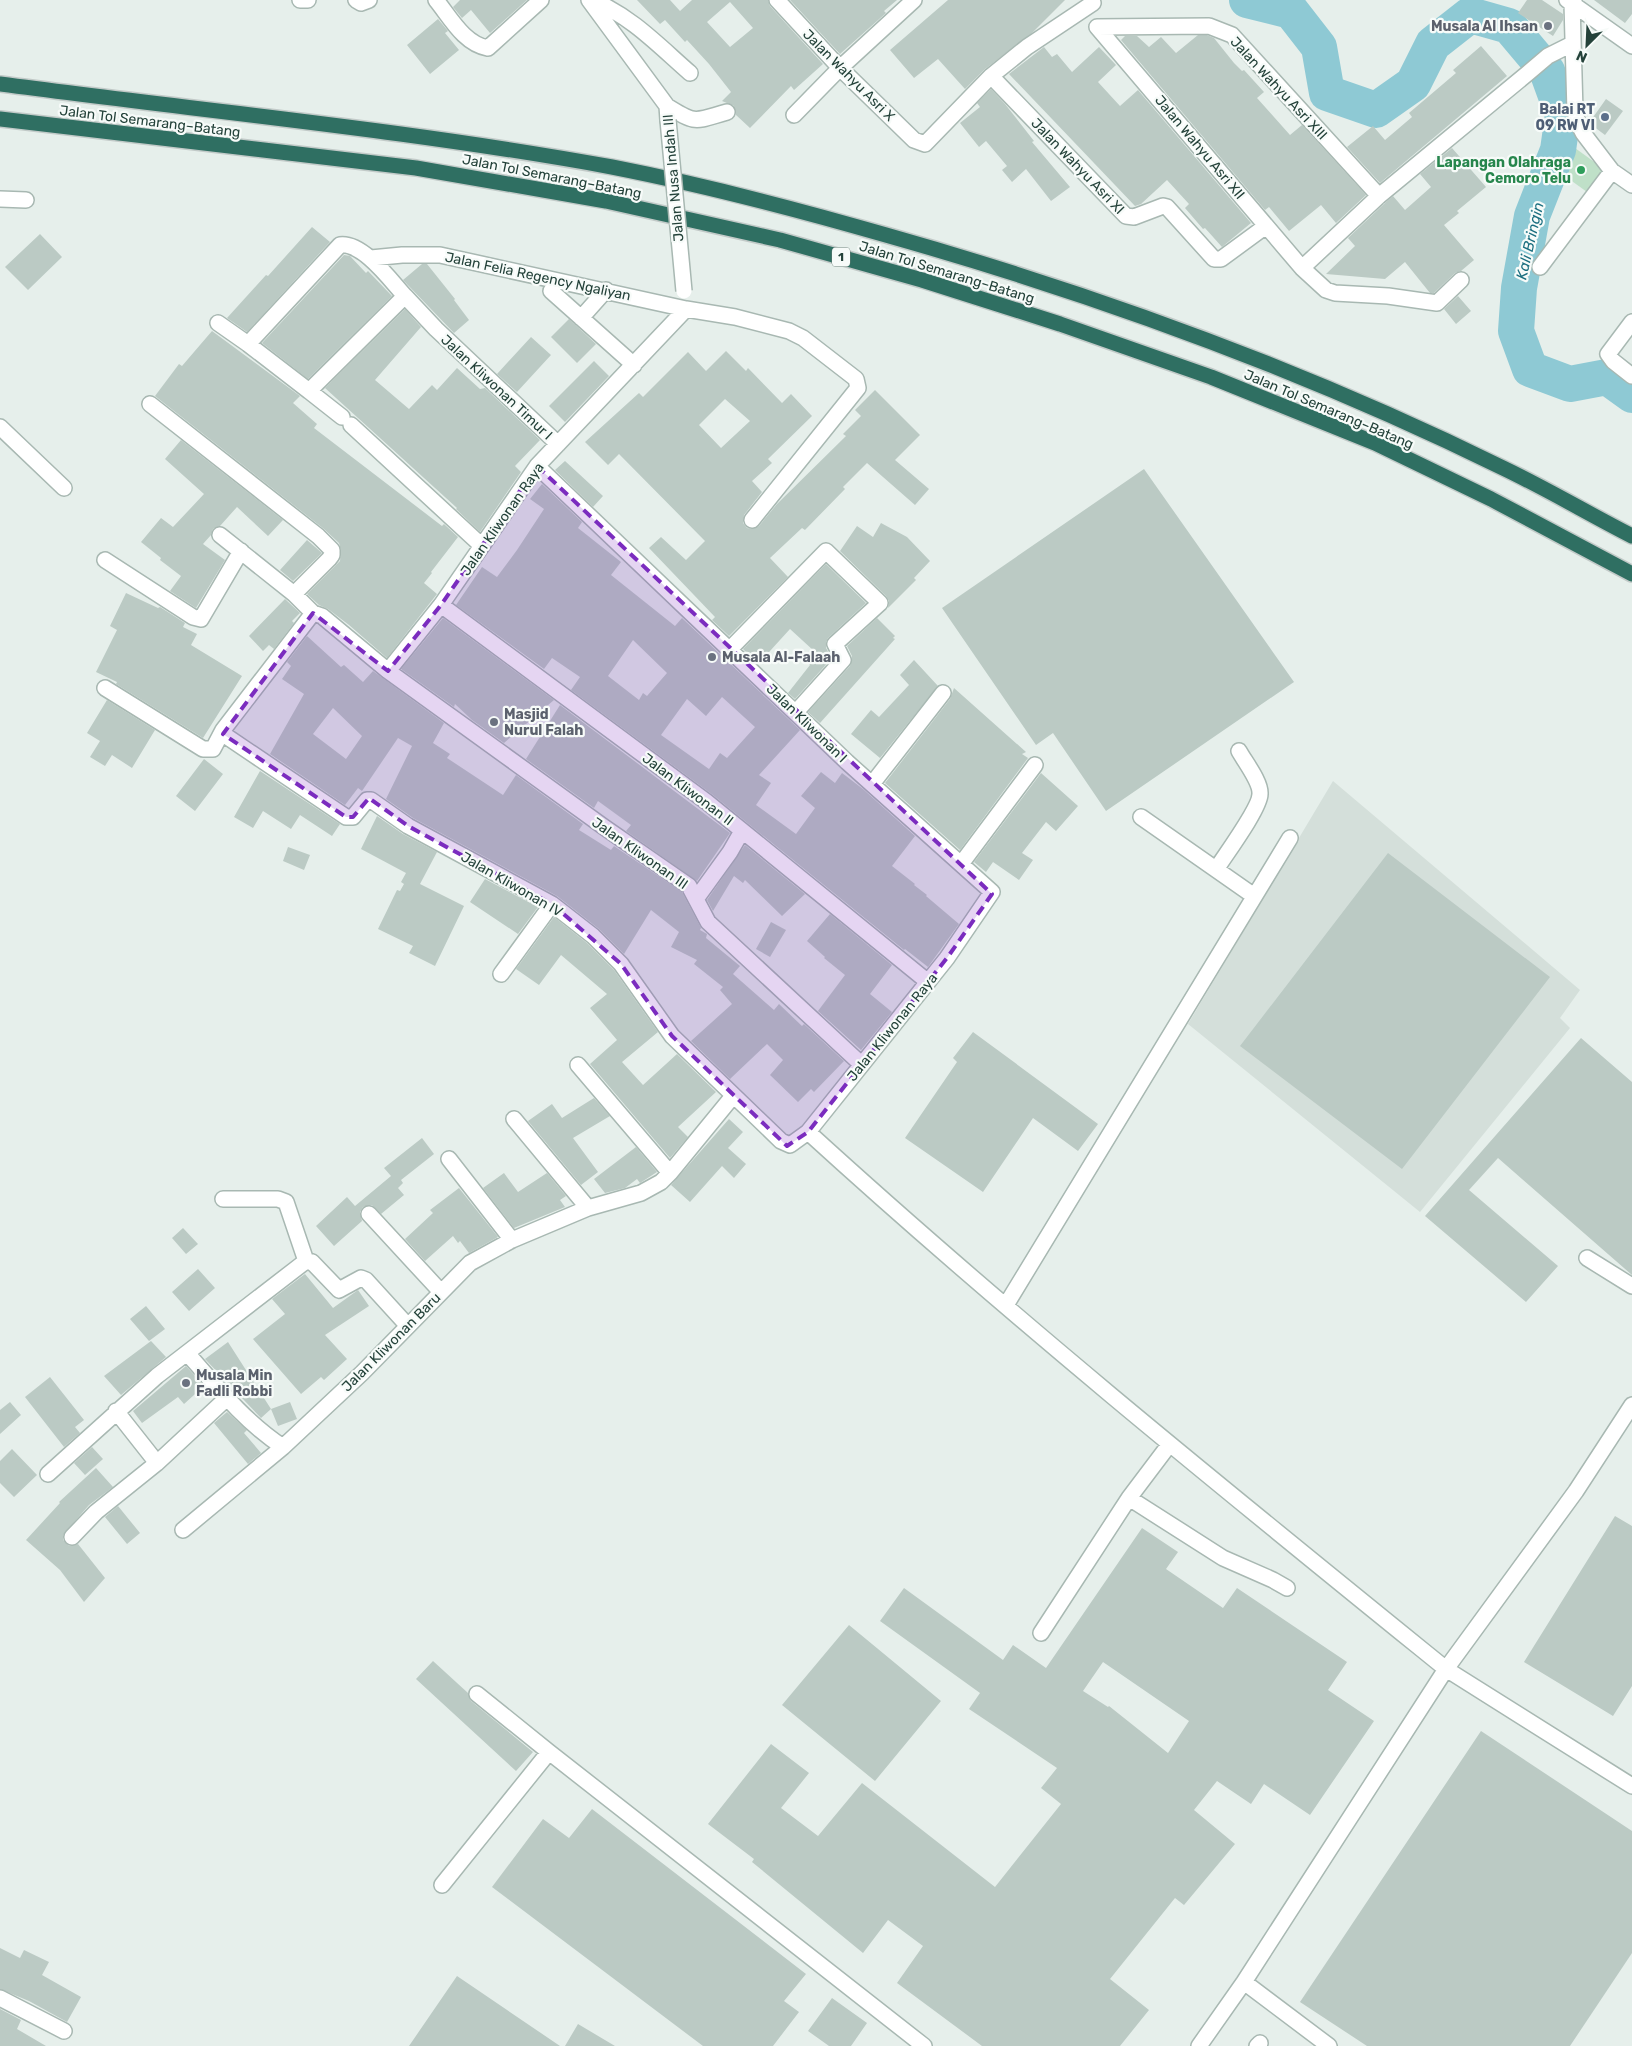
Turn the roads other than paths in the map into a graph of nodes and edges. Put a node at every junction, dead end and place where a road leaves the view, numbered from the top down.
1 (300, 0) edge
2 (308, 0) edge
3 (356, 0) edge
4 (369, 0) edge
5 (436, 0) edge
6 (541, 0) edge
7 (591, 0) edge
8 (777, 0) edge
9 (914, 0) edge
10 (1571, 1) edge
11 (1092, 2) edge
12 (1097, 26) junction
13 (1572, 44) junction
14 (1632, 46) edge
15 (840, 68) junction
16 (690, 73) dead end
17 (991, 76) junction
18 (0, 84) edge
19 (727, 112) dead end
20 (667, 113) junction
21 (794, 115) dead end
22 (0, 119) edge
23 (1612, 171) junction
24 (1632, 185) edge
25 (1380, 196) junction
26 (0, 199) edge
27 (26, 200) dead end
28 (1266, 226) junction
29 (371, 258) junction
30 (1540, 267) dead end
31 (1302, 268) junction
32 (1461, 280) dead end
33 (606, 290) junction
34 (551, 291) dead end
35 (405, 296) junction
36 (686, 309) junction
37 (582, 318) junction
38 (1632, 322) edge
39 (218, 323) dead end
40 (248, 344) junction
41 (634, 365) junction
42 (1632, 376) edge
43 (309, 391) junction
44 (150, 404) dead end
45 (0, 427) edge
46 (558, 444) junction
47 (537, 466) junction
48 (64, 488) dead end
49 (752, 520) dead end
50 (220, 535) dead end
51 (1632, 536) edge
52 (482, 546) junction
53 (241, 551) junction
54 (105, 560) dead end
55 (1632, 574) edge
56 (294, 594) junction
57 (441, 605) junction
58 (313, 613) junction
59 (730, 649) junction
60 (388, 671) junction
61 (105, 688) dead end
62 (943, 693) dead end
63 (796, 712) junction
64 (223, 734) junction
65 (1239, 752) dead end
66 (1035, 765) dead end
67 (872, 784) junction
68 (1141, 817) dead end
69 (742, 830) junction
70 (1290, 838) dead end
71 (961, 864) junction
72 (1217, 868) junction
73 (992, 894) joint
74 (1254, 896) junction
75 (696, 899) junction
76 (552, 904) junction
77 (501, 974) dead end
78 (928, 982) junction
79 (861, 1064) junction
80 (578, 1065) dead end
81 (733, 1096) junction
82 (514, 1119) dead end
83 (808, 1132) junction
84 (781, 1141) joint
85 (449, 1159) dead end
86 (670, 1173) junction
87 (223, 1199) dead end
88 (588, 1208) junction
89 (369, 1214) dead end
90 (512, 1240) junction
91 (1587, 1258) dead end
92 (306, 1261) junction
93 (1632, 1286) edge
94 (441, 1292) junction
95 (1006, 1305) junction
96 (407, 1326) junction
97 (187, 1353) junction
98 (227, 1398) junction
99 (1632, 1405) edge
100 (116, 1411) junction
101 (1169, 1445) junction
102 (283, 1447) junction
103 (157, 1463) junction
104 (48, 1474) dead end
105 (1129, 1498) junction
106 (183, 1530) dead end
107 (72, 1537) dead end
108 (1286, 1588) dead end
109 (1041, 1633) dead end
110 (1446, 1669) junction
111 (477, 1694) dead end
112 (549, 1752) junction
113 (1632, 1786) edge
114 (442, 1885) dead end
115 (1244, 1982) junction
116 (0, 1998) edge
117 (64, 2031) dead end
118 (924, 2046) edge
119 (1198, 2046) edge
120 (1329, 2046) edge

1 - 2 street
3 - 4 street
5 - 6 street
7 - 16 street
7 - 20 street, Jalan Nusa Indah III
8 - 15 street, Jalan Wahyu Asri X
9 - 15 street
10 - 13 street
10 - 14 street
11 - 12 street
11 - 17 street
12 - 25 street, Jalan Wahyu Asri XIII
12 - 28 street, Jalan Wahyu Asri XII
13 - 23 street
13 - 25 street
15 - 17 street, Jalan Wahyu Asri X
15 - 21 street
17 - 28 street, Jalan Wahyu Asri XI
18 - 51 highway, Jalan Tol Semarang–Batang
19 - 20 street
20 - 36 street, Jalan Nusa Indah III, bridge
22 - 55 highway, Jalan Tol Semarang–Batang / 1
23 - 24 street
23 - 30 street
25 - 31 street
26 - 27 street
28 - 31 street, Jalan Wahyu Asri XII
29 - 33 street, Jalan Felia Regency Ngaliyan
29 - 35 street
29 - 40 street
31 - 32 street, Jalan Wahyu Asri XII
33 - 36 street, Jalan Felia Regency Ngaliyan
33 - 37 street
34 - 37 street
35 - 43 street
35 - 46 street, Jalan Kliwonan Timur I
36 - 41 street, Jalan Kliwonan Raya
36 - 49 street, Jalan Felia Regency Ngaliyan
37 - 41 street
38 - 42 street
39 - 40 street
40 - 43 street
41 - 46 street, Jalan Kliwonan Raya
43 - 52 street
44 - 56 street
45 - 48 street
46 - 47 street, Jalan Kliwonan Raya
47 - 52 street, Jalan Kliwonan Raya
47 - 59 street, Jalan Kliwonan I
50 - 53 street, Jalan Kliwonan III
52 - 57 street, Jalan Kliwonan Raya
53 - 54 street
53 - 56 street, Jalan Kliwonan III
56 - 58 street, Jalan Kliwonan III
57 - 60 street, Jalan Kliwonan Raya
57 - 69 street, Jalan Kliwonan II
58 - 60 street, Jalan Kliwonan III
58 - 64 street
59 - 63 street, Jalan Kliwonan I
59 - 63 street
60 - 75 street, Jalan Kliwonan III
61 - 64 street
62 - 67 street
63 - 67 street, Jalan Kliwonan I
64 - 76 street, Jalan Kliwonan IV
65 - 72 street
66 - 71 street
67 - 71 street, Jalan Kliwonan I
68 - 72 street
69 - 75 street
69 - 78 street, Jalan Kliwonan II
70 - 74 street
71 - 73 street, Jalan Kliwonan I
72 - 74 street
73 - 78 street, Jalan Kliwonan Raya
74 - 95 street
75 - 79 street, Jalan Kliwonan III
76 - 77 street
76 - 81 street, Jalan Kliwonan IV
78 - 79 street, Jalan Kliwonan Raya
79 - 83 street, Jalan Kliwonan Raya
80 - 86 street
81 - 84 street, Jalan Kliwonan IV
81 - 86 street, Jalan Kliwonan Baru
82 - 88 street
83 - 84 street, Jalan Kliwonan Raya
83 - 95 street
85 - 90 street
86 - 88 street, Jalan Kliwonan Baru
87 - 92 street
88 - 90 street, Jalan Kliwonan Baru
89 - 94 street
90 - 94 street, Jalan Kliwonan Baru
91 - 93 street
92 - 96 street
92 - 97 street
94 - 96 street, Jalan Kliwonan Baru
95 - 101 street
96 - 102 street, Jalan Kliwonan Baru
97 - 98 street
97 - 100 street
98 - 102 street
98 - 103 street
99 - 110 street
100 - 103 street
100 - 104 street
101 - 105 street
101 - 110 street
102 - 106 street, Jalan Kliwonan Baru
103 - 107 street
105 - 108 street
105 - 109 street
110 - 113 street
110 - 115 street
111 - 112 street
112 - 114 street
112 - 118 street
115 - 119 street
115 - 120 street
116 - 117 street

